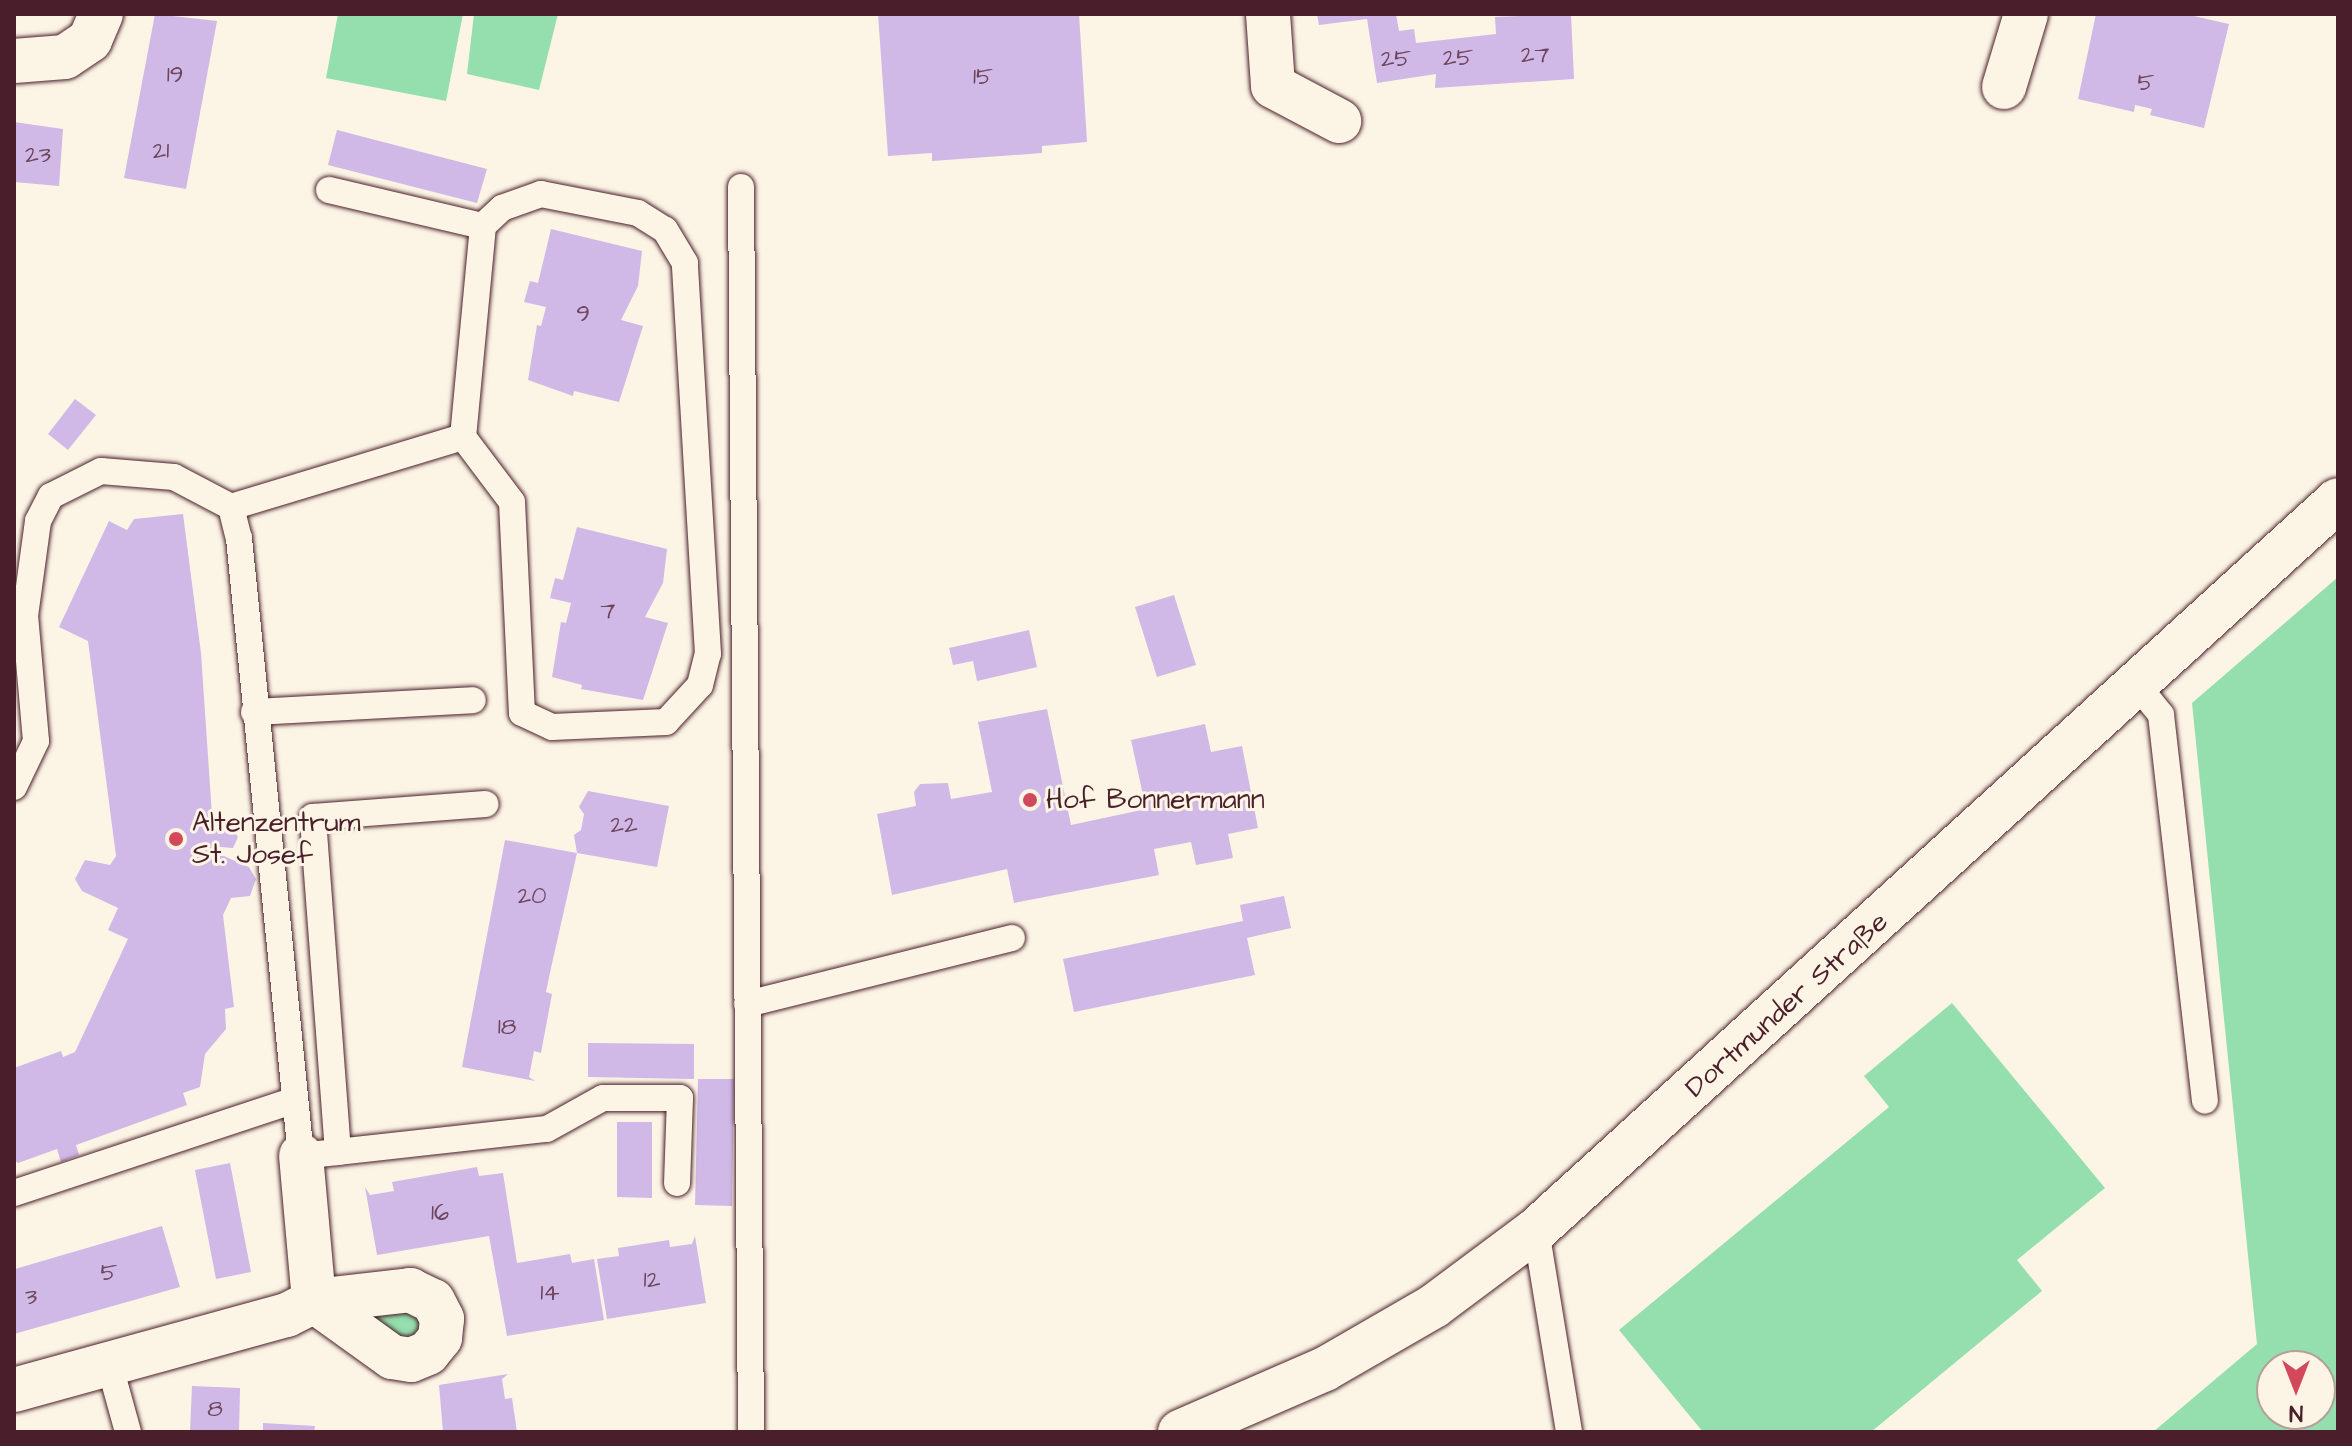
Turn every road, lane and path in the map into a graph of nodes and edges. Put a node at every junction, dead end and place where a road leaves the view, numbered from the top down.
1 (101, 14) edge
2 (1268, 14) edge
3 (2026, 14) edge
4 (14, 61) edge
5 (2004, 87) dead end
6 (1339, 121) dead end
7 (741, 187) dead end
8 (329, 190) dead end
9 (483, 226) junction
10 (463, 437) junction
11 (2338, 500) edge
12 (231, 507) junction
13 (2137, 685) junction
14 (473, 700) dead end
15 (254, 712) junction
16 (14, 787) edge
17 (486, 804) dead end
18 (1012, 938) dead end
19 (747, 1004) junction
20 (2205, 1100) dead end
21 (292, 1101) junction
22 (319, 1154) junction
23 (677, 1183) dead end
24 (14, 1193) edge
25 (1536, 1230) junction
26 (109, 1363) junction
27 (14, 1390) edge
28 (128, 1432) edge
29 (751, 1432) edge
30 (1180, 1432) edge
31 (1569, 1432) edge

1 - 4 main road
2 - 6 main road
3 - 5 main road
7 - 19 lane
8 - 9 lane
9 - 10 lane
9 - 10 lane
10 - 12 lane
11 - 13 main road, Dortmunder Straße
12 - 15 lane
12 - 16 lane
13 - 20 lane
13 - 25 main road, Dortmunder Straße
14 - 15 lane
15 - 21 lane
17 - 22 lane
18 - 19 lane
19 - 29 lane
21 - 22 lane
21 - 24 lane
22 - 23 lane
22 - 26 main road
25 - 30 main road, Dortmunder Straße
25 - 31 lane
26 - 27 main road
26 - 28 lane

